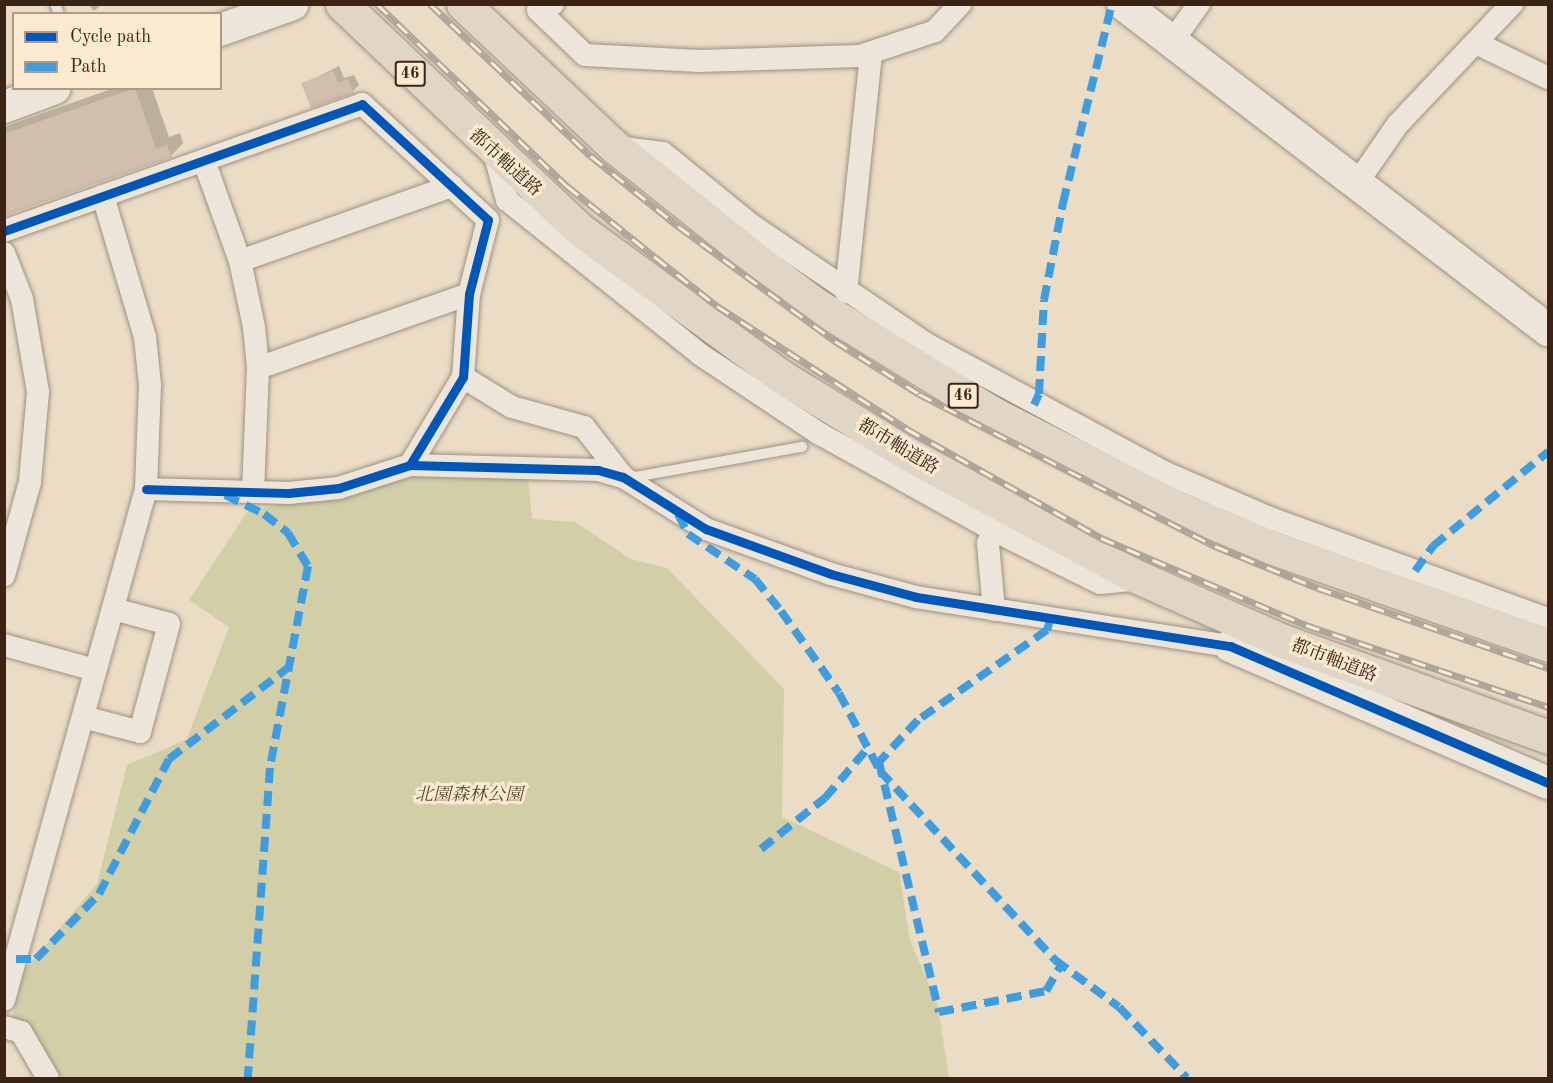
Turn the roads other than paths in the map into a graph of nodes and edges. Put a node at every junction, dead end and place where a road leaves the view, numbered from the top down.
1 (293, 4) edge
2 (342, 4) edge
3 (463, 4) edge
4 (553, 4) edge
5 (960, 4) edge
6 (1123, 4) edge
7 (1199, 4) edge
8 (1512, 4) edge
9 (222, 29) edge
10 (1172, 42) junction
11 (1476, 43) junction
12 (871, 53) junction
13 (1548, 78) edge
14 (49, 90) edge
15 (4, 106) edge
16 (615, 147) junction
17 (494, 153) junction
18 (204, 161) junction
19 (1357, 183) junction
20 (452, 186) junction
21 (103, 196) junction
22 (4, 231) edge
23 (4, 253) edge
24 (240, 261) junction
25 (846, 292) junction
26 (469, 294) junction
27 (1548, 330) edge
28 (258, 369) junction
29 (463, 377) junction
30 (802, 447) dead end
31 (410, 465) junction
32 (625, 478) junction
33 (146, 489) junction
34 (253, 492) junction
35 (993, 530) junction
36 (1357, 551) junction
37 (4, 574) edge
38 (1142, 579) junction
39 (1366, 584) junction
40 (1407, 597) junction
41 (113, 609) junction
42 (994, 610) junction
43 (1548, 619) edge
44 (1548, 631) edge
45 (4, 645) edge
46 (1548, 645) edge
47 (1230, 646) joint
48 (95, 670) junction
49 (83, 717) junction
50 (1548, 737) edge
51 (1548, 783) edge
52 (4, 1000) edge
53 (4, 1028) edge
54 (48, 1078) edge

1 - 9 street
2 - 17 main road, 都市軸道路 / 46
3 - 16 main road, 46
4 - 12 street
5 - 12 street
6 - 10 street
7 - 10 street
8 - 11 street
10 - 19 street
11 - 13 street
11 - 19 street
12 - 25 street
14 - 15 street
16 - 25 street
16 - 39 main road, 46
17 - 35 street
17 - 38 main road, 都市軸道路 / 46
18 - 20 street
18 - 21 street
18 - 24 street
19 - 27 street
20 - 24 street
20 - 26 street
21 - 22 street
21 - 33 street
23 - 37 street
24 - 28 street
25 - 36 street
26 - 28 street
26 - 29 street
28 - 34 street
29 - 31 street
29 - 32 street
30 - 32 lane
31 - 32 street
31 - 34 street
32 - 42 street
33 - 34 street
33 - 41 street
35 - 38 street
35 - 42 street
36 - 39 street
36 - 43 street
38 - 50 main road, 都市軸道路 / 46
39 - 40 main road, 46
40 - 44 street
40 - 46 main road, 46
41 - 48 street
41 - 49 street
42 - 47 street
45 - 48 street
47 - 51 street
48 - 49 street
49 - 52 street
53 - 54 street

